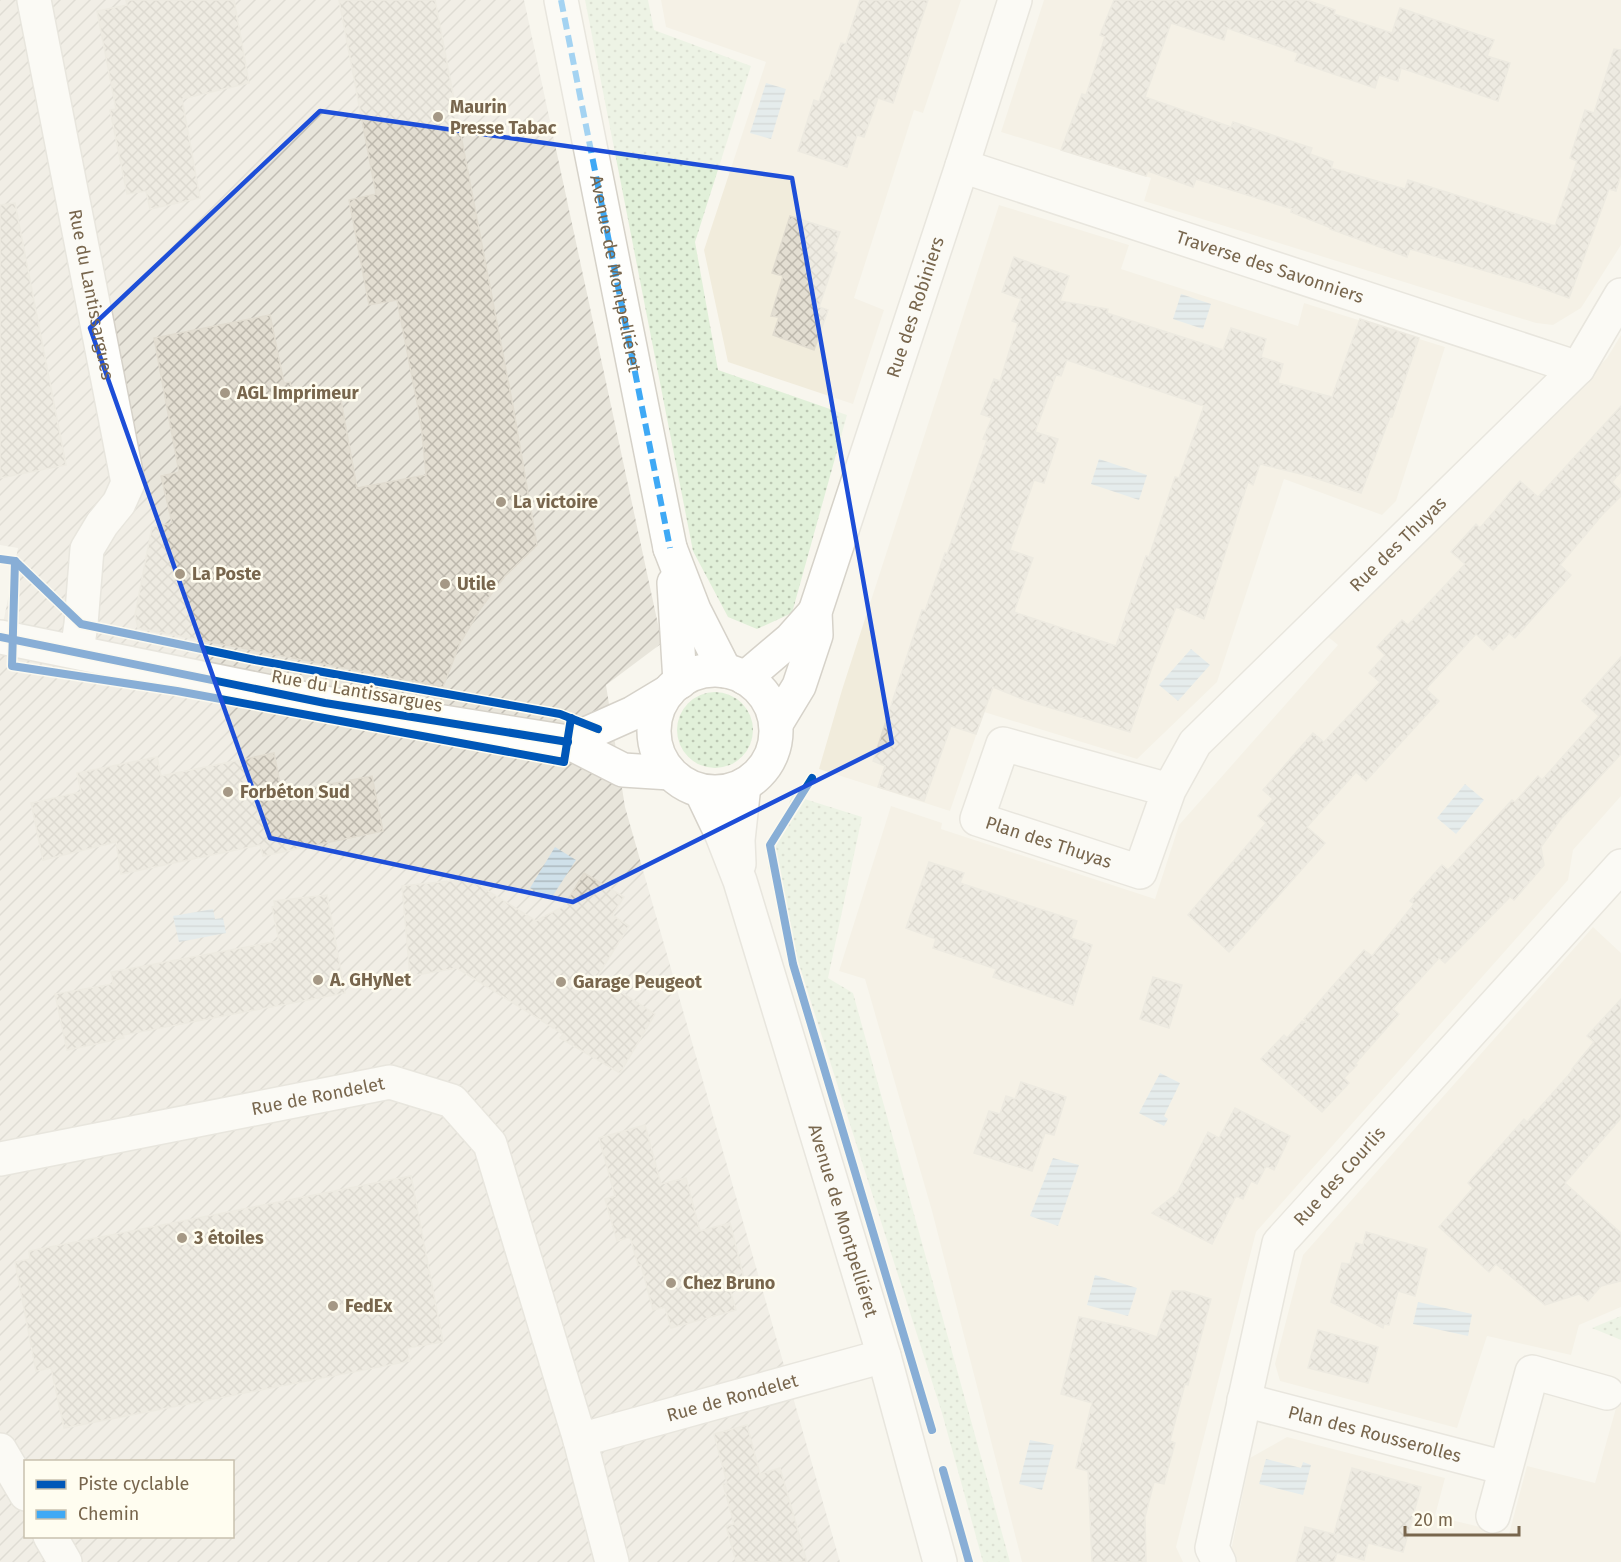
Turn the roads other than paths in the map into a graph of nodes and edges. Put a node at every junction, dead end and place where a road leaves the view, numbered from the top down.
1 (34, 0) edge
2 (561, 0) edge
3 (1014, 0) edge
4 (962, 166) junction
5 (1621, 296) edge
6 (1578, 368) junction
7 (670, 548) junction
8 (814, 612) junction
9 (0, 637) edge
10 (77, 651) junction
11 (735, 675) junction
12 (674, 687) junction
13 (776, 724) junction
14 (568, 742) junction
15 (670, 773) junction
16 (744, 785) junction
17 (1169, 790) junction
18 (701, 791) junction
19 (1621, 866) edge
20 (740, 881) junction
21 (0, 1159) edge
22 (884, 1356) junction
23 (1607, 1393) dead end
24 (1245, 1400) junction
25 (580, 1440) junction
26 (0, 1450) edge
27 (1505, 1468) junction
28 (24, 1491) edge
29 (1493, 1516) dead end
30 (51, 1538) edge
31 (65, 1562) edge
32 (612, 1562) edge
33 (940, 1562) edge
34 (1219, 1562) edge

1 - 10 street, Rue du Lantissargues
2 - 7 street, Avenue de Montpelliéret
3 - 4 street, Rue des Robiniers
4 - 6 street, Traverse des Savonniers
4 - 8 street, Rue des Robiniers
5 - 6 street, Rue des Thuyas
6 - 17 street, Rue des Thuyas
7 - 11 street, Avenue de Montpelliéret
7 - 12 street, Avenue de Montpelliéret
8 - 11 street, Rue des Robiniers
8 - 13 street, Rue des Robiniers
9 - 10 street, Rue du Lantissargues
10 - 14 street, Rue du Lantissargues
11 - 12 street
11 - 13 street
12 - 14 street
12 - 15 street
13 - 16 street
14 - 15 street, Rue du Lantissargues
15 - 18 street
16 - 18 street
16 - 20 street, Avenue de Montpelliéret
17 - 17 street, Plan des Thuyas
18 - 20 street, Avenue de Montpelliéret
19 - 24 street, Rue des Courlis
20 - 22 street, Avenue de Montpelliéret
21 - 25 street, Rue de Rondelet
22 - 25 street, Rue de Rondelet
22 - 33 street, Avenue de Montpelliéret
23 - 27 street
24 - 27 street, Plan des Rousserolles
24 - 34 street, Rue des Courlis
25 - 32 street, Rue de Rondelet
26 - 28 street
27 - 29 street
30 - 31 street

